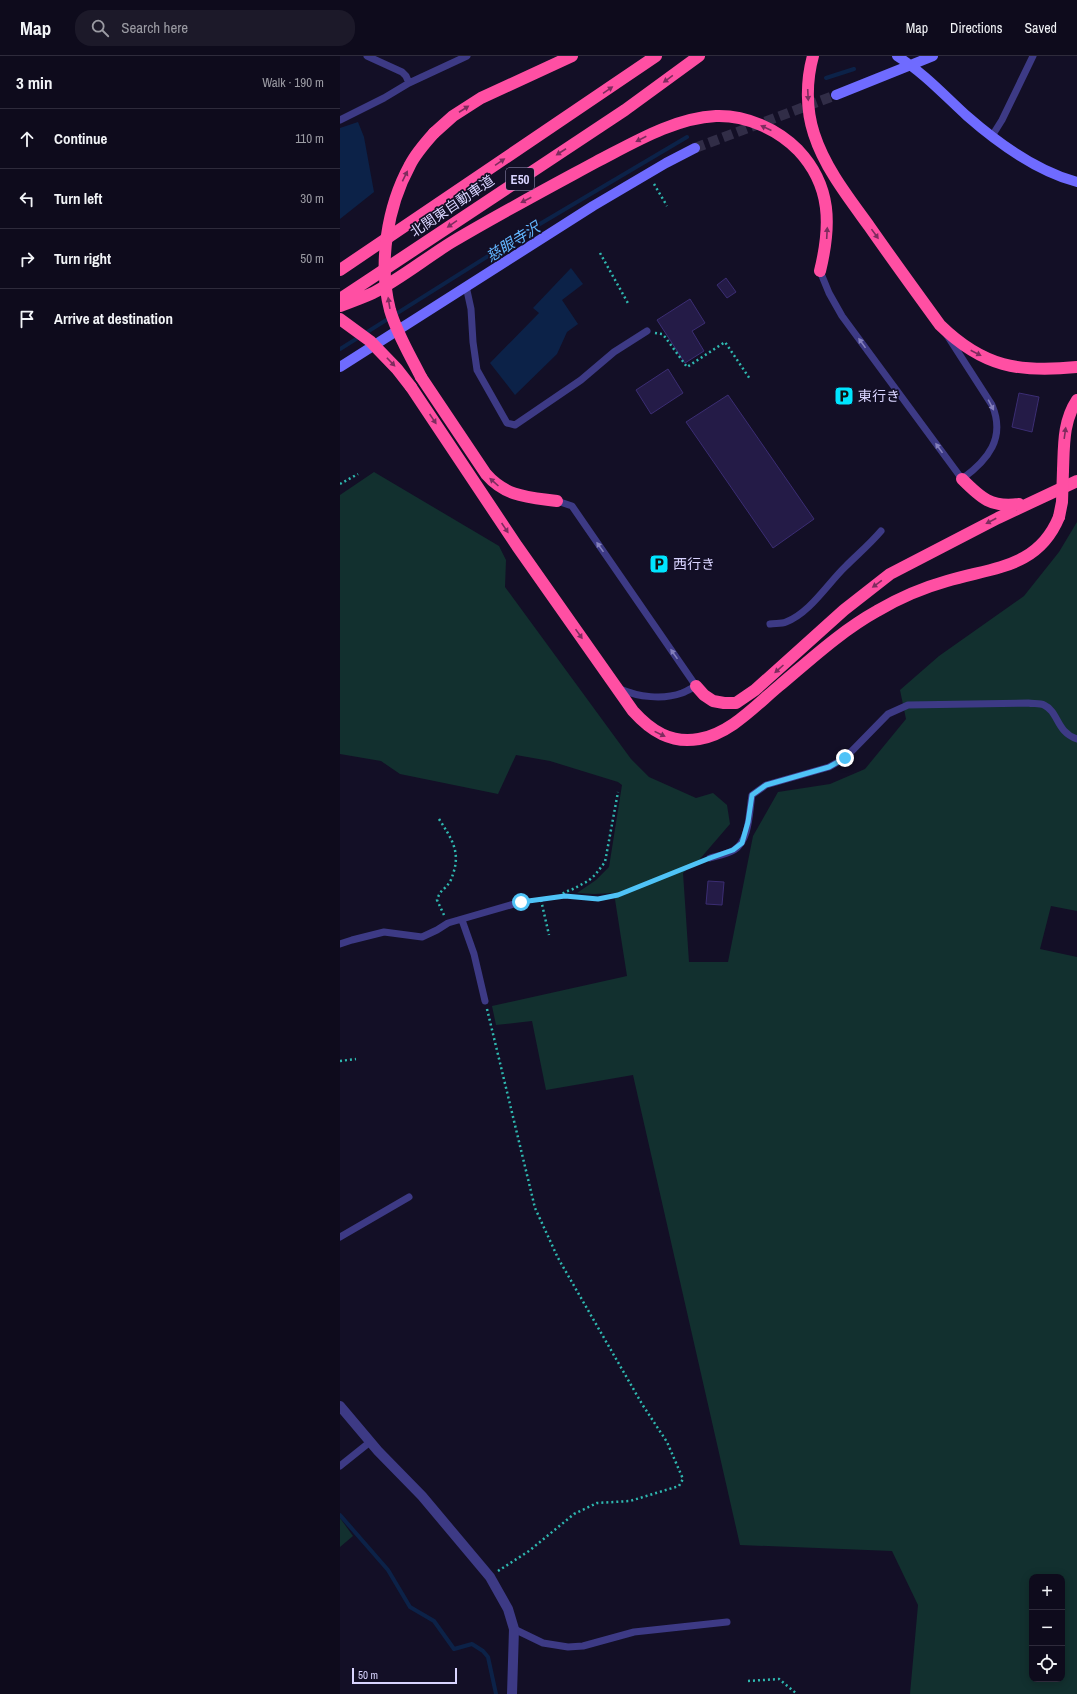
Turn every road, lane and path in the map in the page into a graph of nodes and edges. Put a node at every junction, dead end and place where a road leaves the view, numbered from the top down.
1 (367, 56) edge
2 (467, 56) edge
3 (572, 56) edge
4 (656, 56) edge
5 (700, 56) edge
6 (813, 56) edge
7 (897, 56) edge
8 (933, 56) edge
9 (1033, 56) edge
10 (912, 66) junction
11 (409, 83) junction
12 (836, 95) tunnel mouth
13 (340, 120) edge
14 (992, 136) junction
15 (695, 148) tunnel mouth
16 (1077, 182) edge
17 (654, 184) dead end
18 (667, 206) dead end
19 (600, 253) dead end
20 (340, 270) edge
21 (820, 271) joint
22 (466, 286) junction
23 (340, 299) edge
24 (629, 305) dead end
25 (340, 306) edge
26 (340, 319) edge
27 (940, 325) junction
28 (647, 331) joint
29 (1077, 366) edge
30 (340, 367) edge
31 (750, 379) dead end
32 (1077, 400) edge
33 (358, 474) dead end
34 (962, 479) junction
35 (1077, 482) edge
36 (340, 484) edge
37 (557, 501) joint
38 (1030, 502) junction
39 (881, 531) dead end
40 (770, 624) dead end
41 (696, 686) junction
42 (616, 687) junction
43 (1077, 739) edge
44 (618, 792) dead end
45 (439, 819) dead end
46 (710, 858) joint
47 (559, 897) junction
48 (541, 900) junction
49 (521, 902) joint
50 (462, 920) junction
51 (448, 923) junction
52 (548, 935) dead end
53 (340, 944) edge
54 (485, 1001) joint
55 (356, 1059) dead end
56 (340, 1061) edge
57 (408, 1197) dead end
58 (340, 1237) edge
59 (340, 1406) edge
60 (370, 1442) junction
61 (340, 1466) edge
62 (490, 1577) junction
63 (727, 1622) dead end
64 (514, 1630) junction
65 (748, 1681) dead end
66 (512, 1694) edge
67 (797, 1694) edge

1 - 11 lane
2 - 11 lane
37 -> 3 highway, bridge
20 -> 4 highway, 北関東自動車道 / E50
5 -> 23 highway, 北関東自動車道 / E50
6 -> 27 highway
7 - 10 street
8 - 10 street
9 - 14 lane
10 - 12 street
10 - 14 street
11 - 13 lane
14 - 16 street
15 - 22 street
17 - 18 path
19 - 24 path
21 -> 25 highway
34 -> 21 lane
22 - 28 lane
22 - 30 street
26 -> 42 highway, bridge
27 -> 29 highway
27 -> 34 lane
28 - 31 path
42 -> 32 highway, bridge
33 - 36 path
34 - 38 highway
35 - 38 highway
41 -> 37 lane
38 -> 41 highway
39 - 40 lane
41 - 42 lane
43 - 46 lane
44 - 47 path
45 - 51 path
46 - 47 path
47 - 48 path
48 - 49 path
48 - 52 path
49 - 50 lane
50 - 51 lane
50 - 54 lane
51 - 53 lane
54 - 62 path
55 - 56 path
57 - 58 lane
59 - 60 street
60 - 61 lane
60 - 62 street
62 - 64 street
63 - 64 lane
64 - 66 street
65 - 67 path

